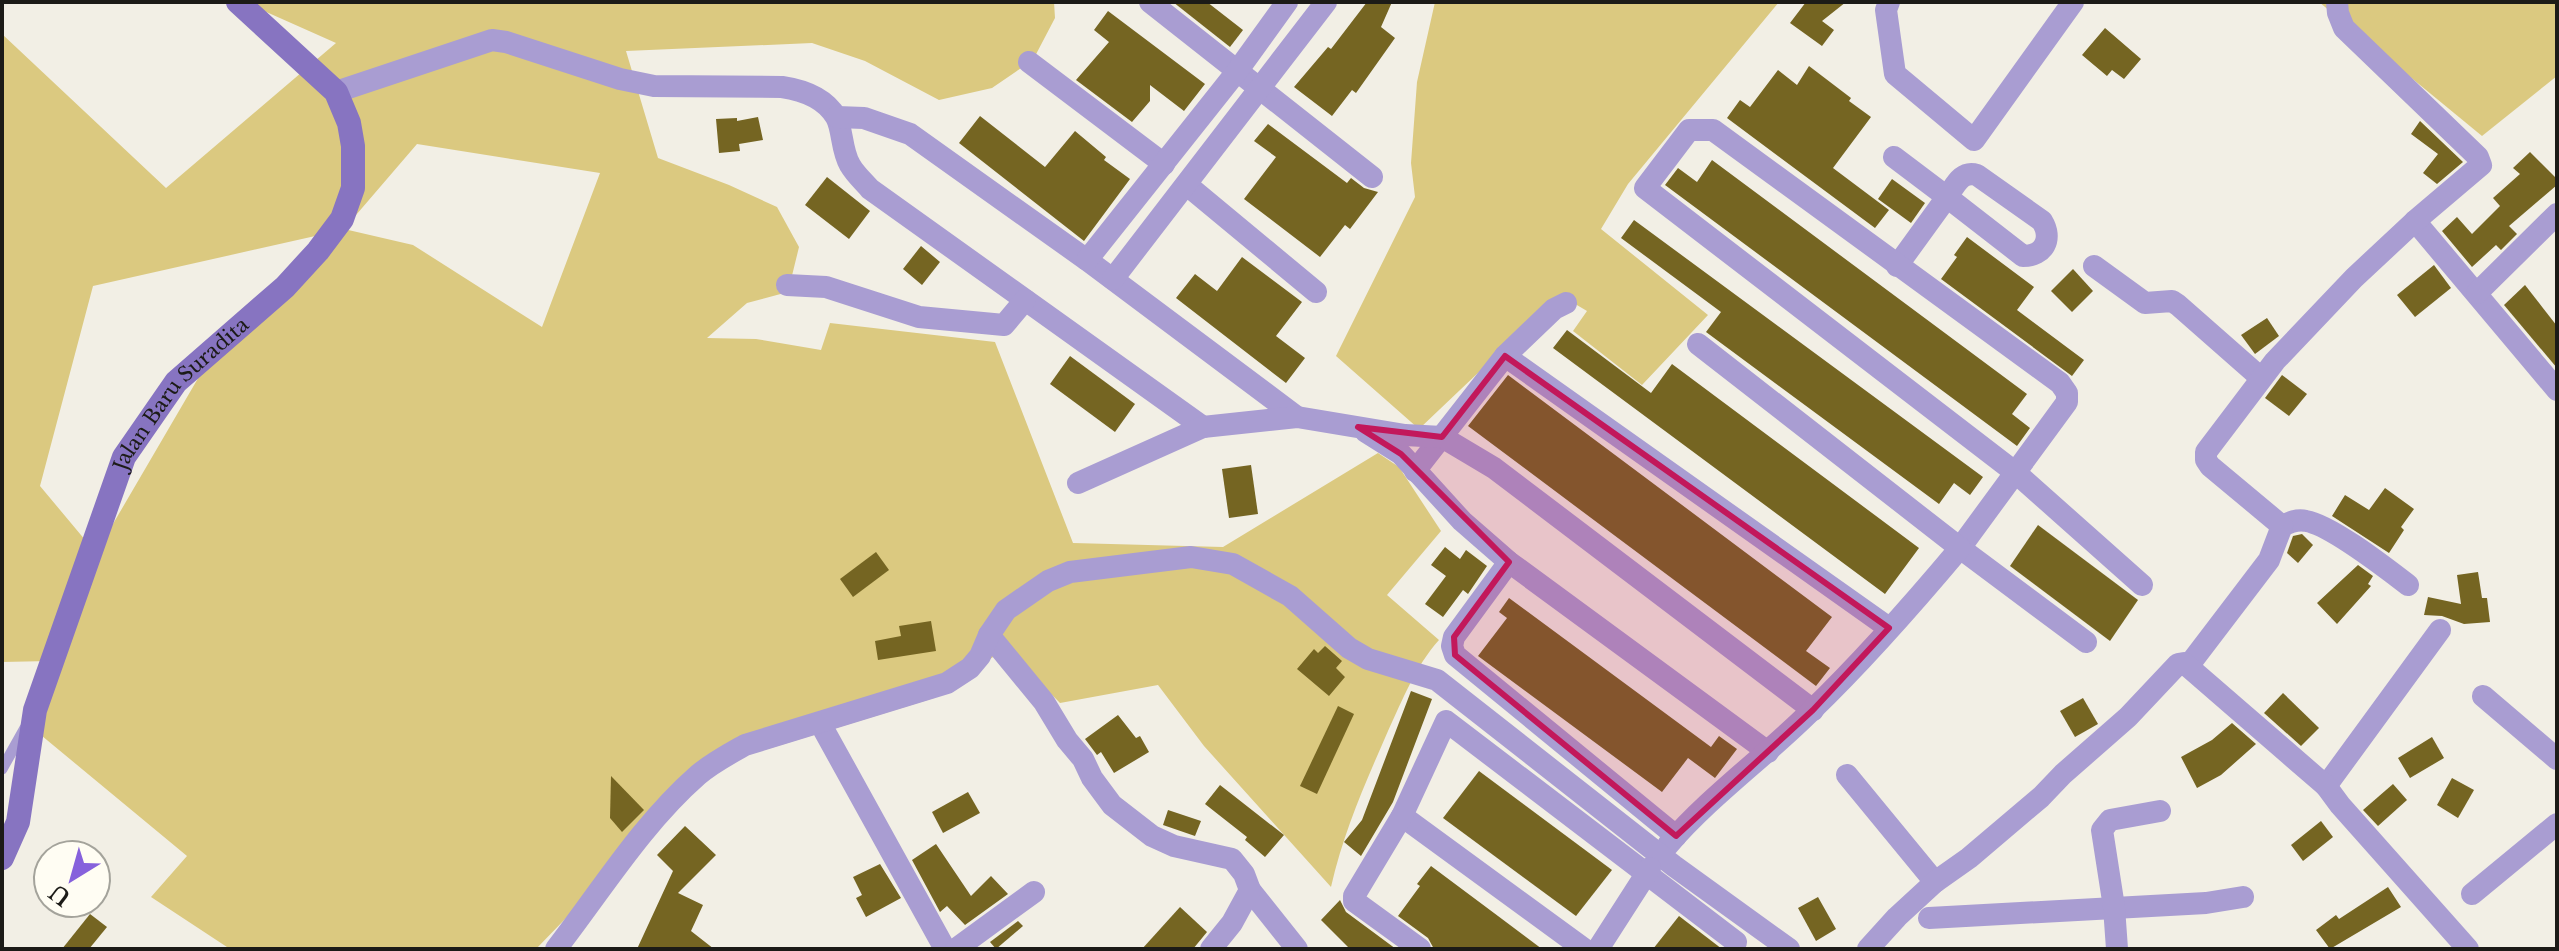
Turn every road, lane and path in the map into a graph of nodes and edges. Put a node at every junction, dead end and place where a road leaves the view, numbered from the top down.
1 (238, 2) edge
2 (1150, 2) edge
3 (1287, 2) edge
4 (1326, 2) edge
5 (1889, 2) edge
6 (2073, 2) edge
7 (2333, 6) edge
8 (1029, 62) dead end
9 (1238, 70) junction
10 (1261, 90) junction
11 (336, 92) junction
12 (837, 117) junction
13 (1894, 157) dead end
14 (1164, 164) junction
15 (1372, 177) dead end
16 (1187, 185) junction
17 (2557, 214) edge
18 (2415, 221) junction
19 (1087, 260) junction
20 (1897, 266) junction
21 (2094, 266) dead end
22 (1113, 279) junction
23 (787, 285) dead end
24 (1316, 292) dead end
25 (2477, 293) junction
26 (1025, 300) junction
27 (1566, 303) dead end
28 (1698, 344) dead end
29 (1505, 356) junction
30 (2261, 378) junction
31 (2557, 390) edge
32 (1297, 417) junction
33 (1203, 427) junction
34 (1358, 427) junction
35 (1442, 437) junction
36 (1415, 471) junction
37 (2016, 473) junction
38 (1078, 483) dead end
39 (2282, 526) junction
40 (1960, 548) junction
41 (1509, 562) junction
42 (2142, 585) dead end
43 (2408, 585) dead end
44 (1889, 628) junction
45 (2440, 630) dead end
46 (989, 635) junction
47 (2086, 642) dead end
48 (2189, 665) junction
49 (2483, 696) dead end
50 (35, 710) junction
51 (1813, 710) junction
52 (820, 723) junction
53 (1768, 752) junction
54 (2557, 759) edge
55 (2, 769) edge
56 (1847, 775) dead end
57 (2326, 786) junction
58 (2160, 811) dead end
59 (1402, 816) junction
60 (2557, 824) edge
61 (2, 858) edge
62 (1648, 871) junction
63 (1935, 882) junction
64 (1250, 890) junction
65 (1034, 892) dead end
66 (2472, 894) dead end
67 (2243, 897) dead end
68 (2114, 907) junction
69 (1929, 918) dead end
70 (1736, 942) dead end
71 (556, 949) edge
72 (945, 949) edge
73 (956, 949) edge
74 (1211, 949) edge
75 (1297, 949) edge
76 (1420, 949) edge
77 (1584, 949) edge
78 (1598, 949) edge
79 (1789, 949) edge
80 (1868, 949) edge
81 (2117, 949) edge
82 (2468, 949) edge

1 - 11 main road, Jalan Baru Suradita
2 - 9 street
3 - 9 street
4 - 10 street
5 - 6 street
7 - 18 street
8 - 14 street
9 - 10 street
9 - 14 street
10 - 15 street
10 - 16 street
11 - 12 street
11 - 50 main road, Jalan Baru Suradita
12 - 19 street
12 - 26 street
13 - 20 street
14 - 19 street
16 - 22 street
16 - 24 street
17 - 25 street
18 - 25 street
18 - 30 street
19 - 22 street
20 - 37 street
20 - 37 street
21 - 30 street
22 - 32 street
23 - 26 street
25 - 31 street
26 - 33 street
27 - 29 street
28 - 40 street
29 - 35 street
29 - 44 street
30 - 39 street
32 - 33 street
32 - 34 street
33 - 38 street
34 - 35 street
34 - 36 street
35 - 36 street
35 - 51 street
36 - 41 street
37 - 40 street
37 - 42 street
39 - 43 street
39 - 48 street
40 - 44 street
40 - 47 street
41 - 53 street
41 - 53 street
44 - 51 street
45 - 57 street
46 - 52 street
46 - 64 street
46 - 79 street
48 - 57 street
48 - 63 street
49 - 54 street
50 - 55 lane
50 - 61 main road, Jalan Baru Suradita
51 - 53 street
52 - 71 street
52 - 72 street
56 - 63 street
57 - 82 street
58 - 68 street
59 - 62 street
59 - 76 street
59 - 77 street
60 - 66 street
62 - 70 street
62 - 78 street
63 - 80 street
64 - 74 street
64 - 75 street
65 - 73 street
67 - 68 street
68 - 69 street
68 - 81 street

